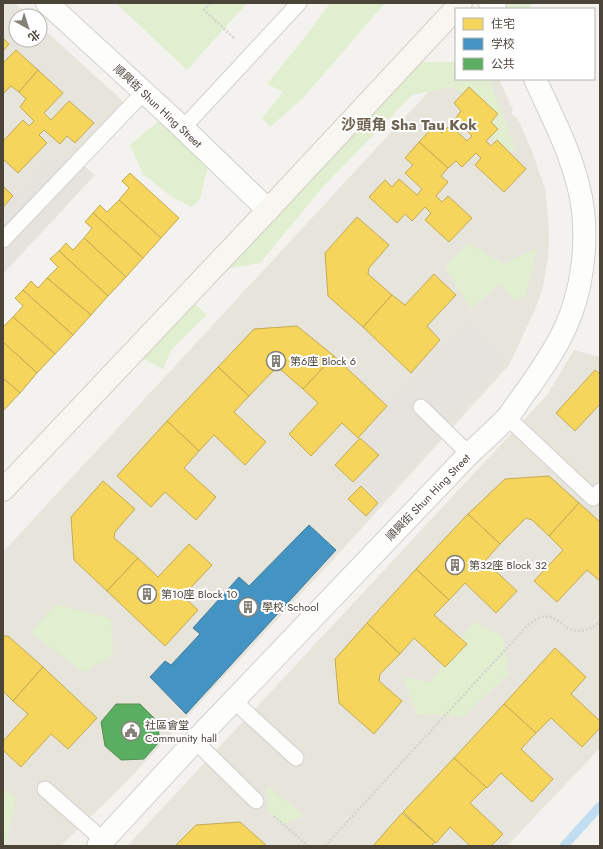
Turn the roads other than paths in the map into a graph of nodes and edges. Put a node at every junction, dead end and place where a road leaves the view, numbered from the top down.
1 (47, 3) edge
2 (299, 3) edge
3 (455, 9) edge
4 (535, 80) edge
5 (144, 92) junction
6 (183, 128) junction
7 (268, 210) junction
8 (3, 240) edge
9 (421, 407) dead end
10 (507, 417) junction
11 (469, 454) junction
12 (3, 490) edge
13 (600, 491) edge
14 (234, 701) junction
15 (195, 741) junction
16 (296, 758) dead end
17 (45, 789) dead end
18 (256, 801) road end
19 (101, 843) edge

1 - 5 street, 順興街 Shun Hing Street
2 - 6 lane
3 - 7 street
4 - 10 street, 順興街 Shun Hing Street
5 - 6 street, 順興街 Shun Hing Street
5 - 8 lane
6 - 7 street, 順興街 Shun Hing Street
7 - 12 street
9 - 11 lane
10 - 11 street, 順興街 Shun Hing Street
10 - 13 lane
11 - 14 street, 順興街 Shun Hing Street
14 - 15 street, 順興街 Shun Hing Street
14 - 16 lane
15 - 18 lane
15 - 19 street, 順興街 Shun Hing Street
17 - 19 lane

